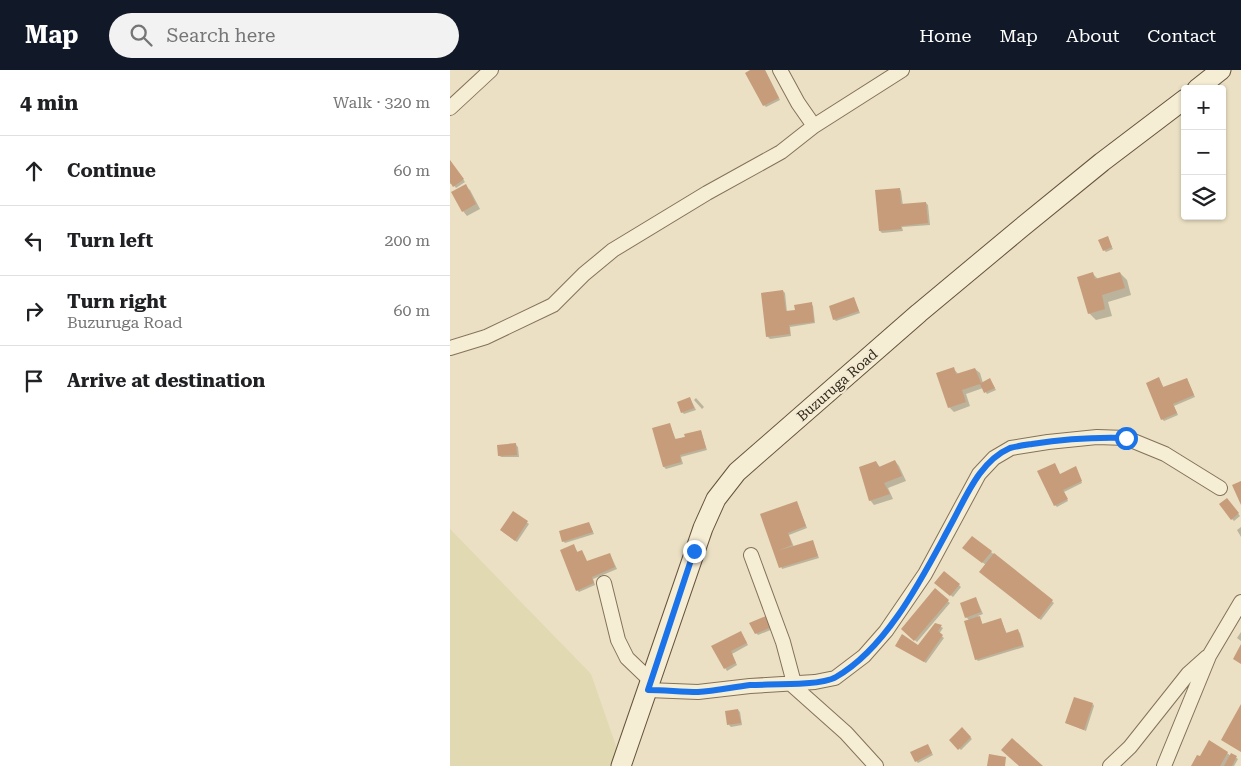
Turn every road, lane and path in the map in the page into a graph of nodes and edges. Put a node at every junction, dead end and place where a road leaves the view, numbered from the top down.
1 (491, 70) edge
2 (780, 70) edge
3 (902, 70) edge
4 (1221, 70) edge
5 (1202, 85) edge
6 (1181, 102) edge
7 (450, 108) edge
8 (814, 126) junction
9 (450, 348) edge
10 (1220, 488) dead end
11 (751, 555) dead end
12 (604, 583) dead end
13 (1241, 602) edge
14 (1209, 656) junction
15 (793, 684) junction
16 (650, 685) junction
17 (621, 766) edge
18 (876, 766) edge
19 (1110, 766) edge
20 (1164, 766) edge

1 - 7 street
2 - 8 street
3 - 8 street
4 - 5 main road
6 - 16 main road, Buzuruga Road
8 - 9 street
10 - 15 street
11 - 15 street
12 - 16 street
13 - 14 street
14 - 19 street
14 - 20 street
15 - 16 street
15 - 18 street
16 - 17 main road, Buzuruga Road

